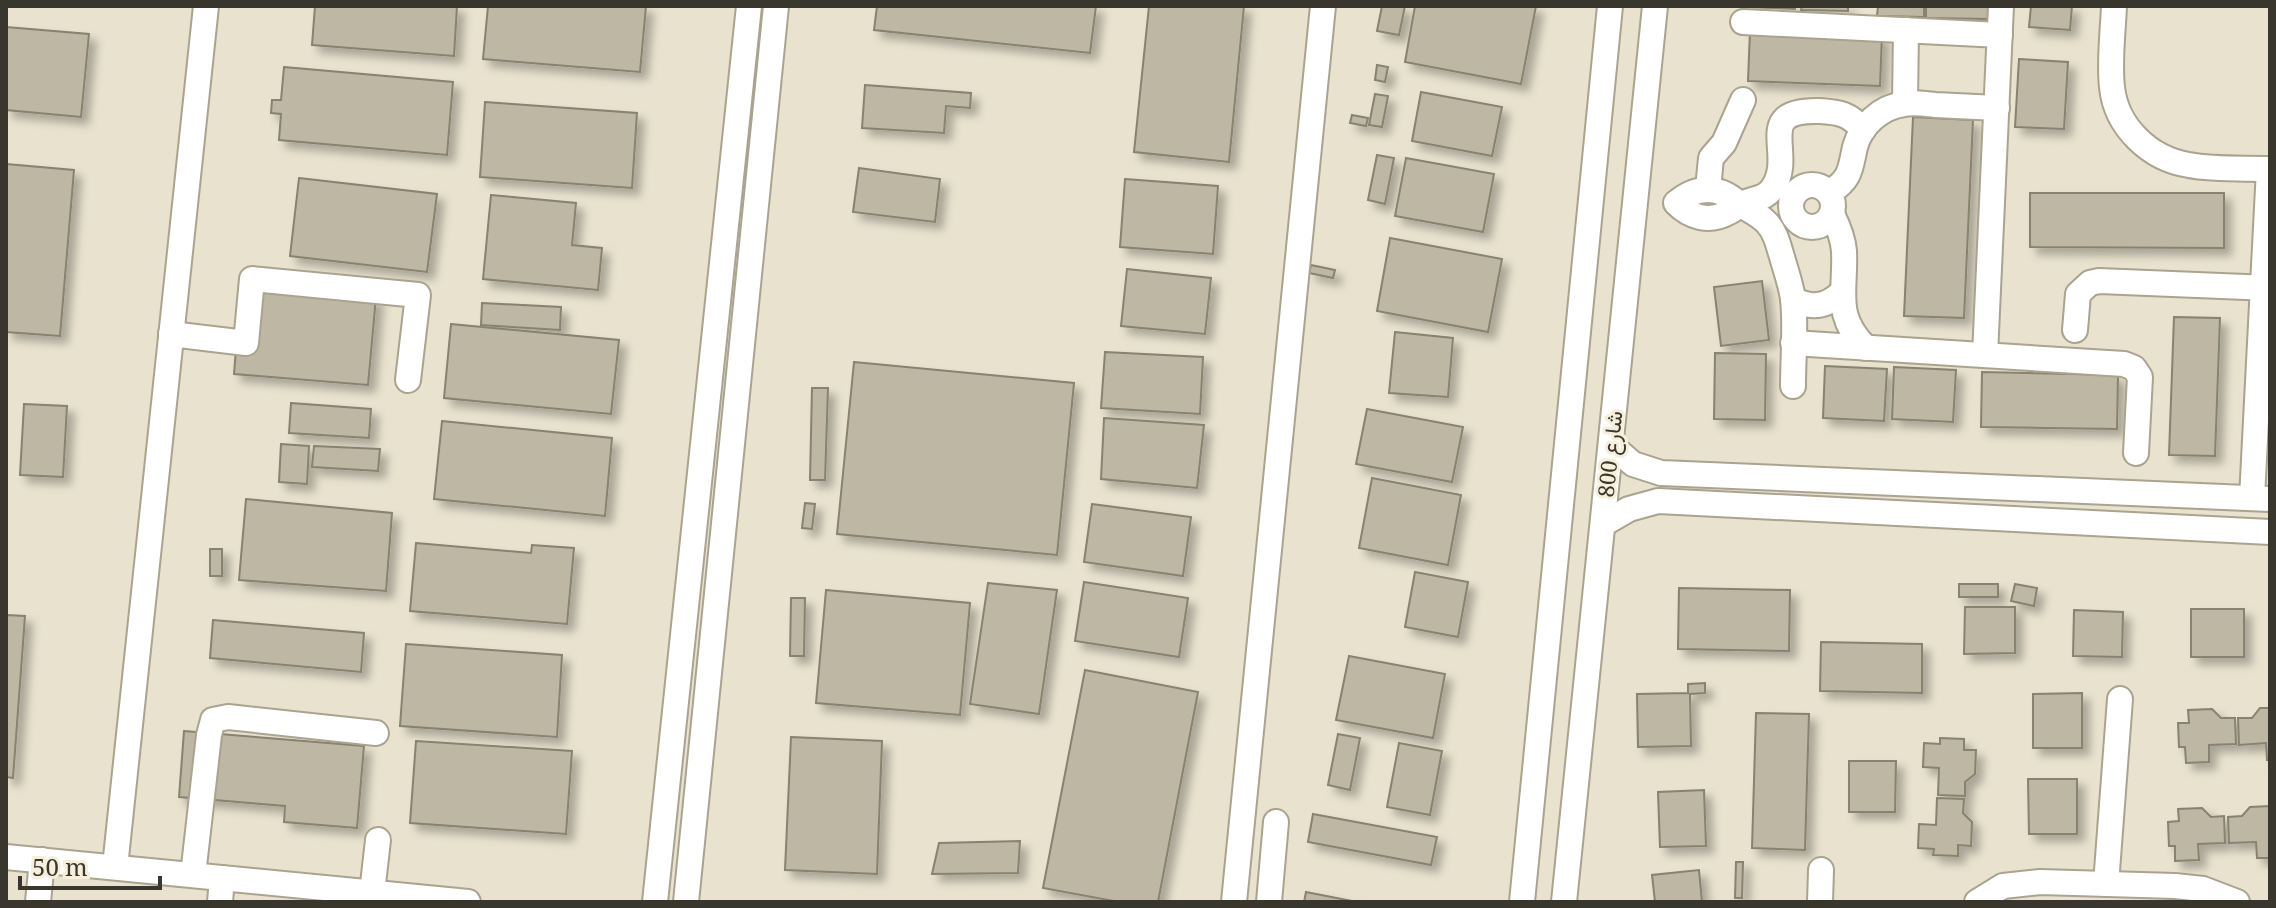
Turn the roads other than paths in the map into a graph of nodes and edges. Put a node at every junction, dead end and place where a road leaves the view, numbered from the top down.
1 (206, 6) edge
2 (749, 6) edge
3 (776, 6) edge
4 (1323, 6) edge
5 (1610, 6) edge
6 (1655, 6) edge
7 (2001, 6) edge
8 (2114, 6) edge
9 (1862, 17) edge
10 (1743, 22) dead end
11 (1906, 30) junction
12 (2000, 35) junction
13 (1743, 100) dead end
14 (1905, 103) junction
15 (1997, 108) junction
16 (1599, 122) junction
17 (1643, 127) junction
18 (1863, 130) junction
19 (2269, 169) edge
20 (1708, 189) junction
21 (1739, 204) junction
22 (1830, 204) junction
23 (2266, 288) edge
24 (1841, 293) junction
25 (1793, 299) junction
26 (2075, 330) dead end
27 (171, 334) junction
28 (1793, 343) junction
29 (1866, 348) junction
30 (2265, 350) edge
31 (1985, 355) junction
32 (408, 380) dead end
33 (1793, 386) dead end
34 (1611, 445) junction
35 (2136, 453) dead end
36 (2054, 490) junction
37 (2261, 498) edge
38 (2052, 521) junction
39 (1603, 524) junction
40 (2270, 532) edge
41 (2120, 699) dead end
42 (376, 733) dead end
43 (1535, 775) junction
44 (1577, 778) junction
45 (1276, 822) dead end
46 (378, 840) dead end
47 (6, 857) edge
48 (42, 860) junction
49 (115, 867) junction
50 (1821, 870) dead end
51 (1237, 872) junction
52 (193, 875) junction
53 (1272, 876) junction
54 (2106, 884) junction
55 (221, 890) edge
56 (372, 893) junction
57 (38, 902) edge
58 (468, 902) edge
59 (655, 902) edge
60 (686, 902) edge
61 (1234, 902) edge
62 (1269, 902) edge
63 (1522, 902) edge
64 (1564, 902) edge
65 (1820, 902) edge
66 (1977, 902) edge
67 (2237, 902) edge

1 - 27 street
2 - 59 street
3 - 60 street
4 - 51 street
5 - 16 street, شارع 800
6 - 17 street, شارع 800
7 - 12 street
8 - 19 street
9 - 10 street
9 - 11 street
11 - 12 street
11 - 14 street
12 - 15 street
13 - 20 street
14 - 15 street
14 - 18 street
15 - 31 street
16 - 17 street
16 - 43 street, شارع 800
17 - 34 street, شارع 800
18 - 21 street
18 - 22 street
19 - 23 street
20 - 21 street
20 - 21 street
21 - 22 street
21 - 25 street
22 - 24 street
23 - 26 street
23 - 30 street
24 - 25 street
24 - 29 street
25 - 28 street
27 - 32 street
27 - 49 street
28 - 29 street
28 - 33 street
29 - 31 street
30 - 37 street
31 - 35 street
34 - 36 street
34 - 39 street, شارع 800
36 - 37 street
36 - 38 street
38 - 39 street
38 - 40 street
39 - 44 street, شارع 800
41 - 54 street
42 - 52 street
43 - 44 street
43 - 63 street, شارع 800
44 - 64 street, شارع 800
45 - 53 street
46 - 56 street
47 - 48 street
48 - 49 street
48 - 57 street
49 - 52 street
50 - 65 street
51 - 53 street
51 - 61 street
52 - 55 street
53 - 62 street
54 - 66 street
54 - 67 street
55 - 56 street
56 - 58 street

